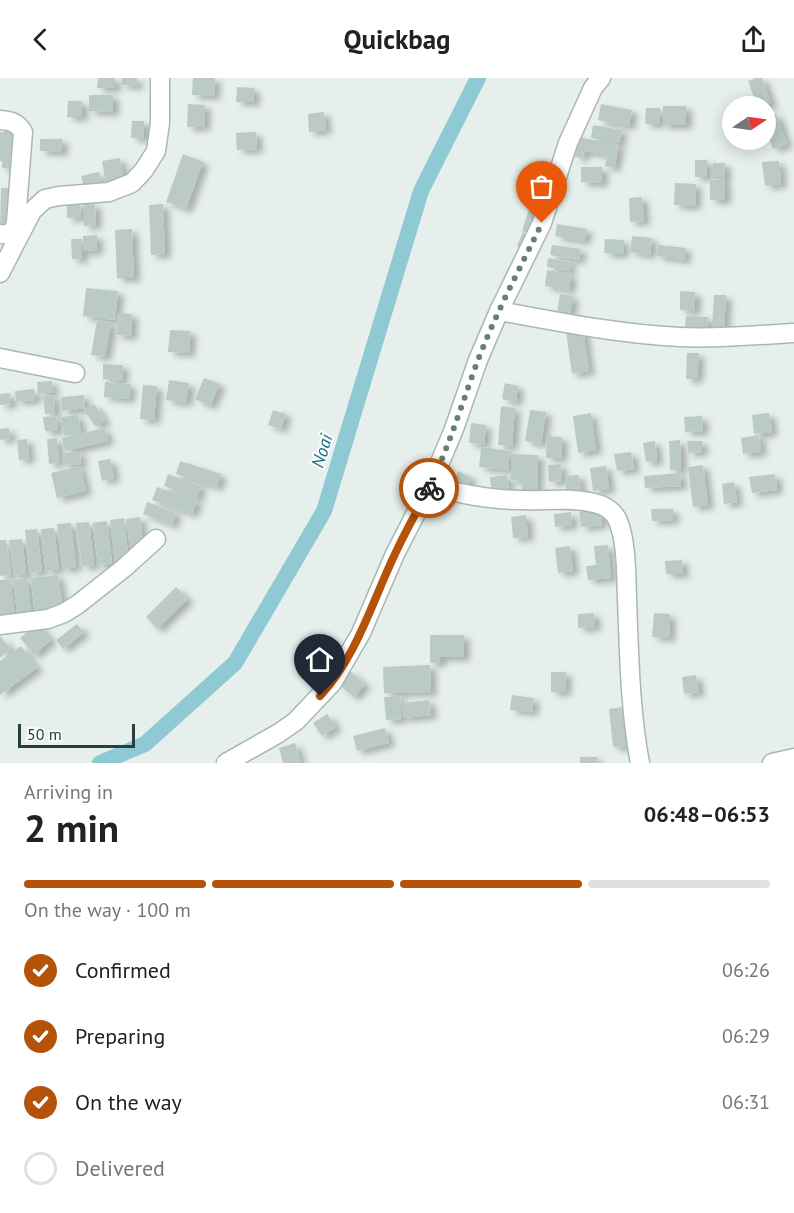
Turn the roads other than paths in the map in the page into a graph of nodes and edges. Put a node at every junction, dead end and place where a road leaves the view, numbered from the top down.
1 (160, 78) edge
2 (601, 78) edge
3 (0, 120) edge
4 (0, 234) edge
5 (0, 273) edge
6 (499, 311) junction
7 (794, 333) edge
8 (0, 358) edge
9 (75, 373) dead end
10 (430, 486) junction
11 (156, 539) dead end
12 (0, 625) edge
13 (794, 758) edge
14 (226, 763) edge
15 (640, 763) edge
16 (772, 763) edge

1 - 5 street
2 - 6 street
3 - 4 street
6 - 7 street
6 - 10 street
8 - 9 street
10 - 14 street
10 - 15 street
11 - 12 street
13 - 16 street

